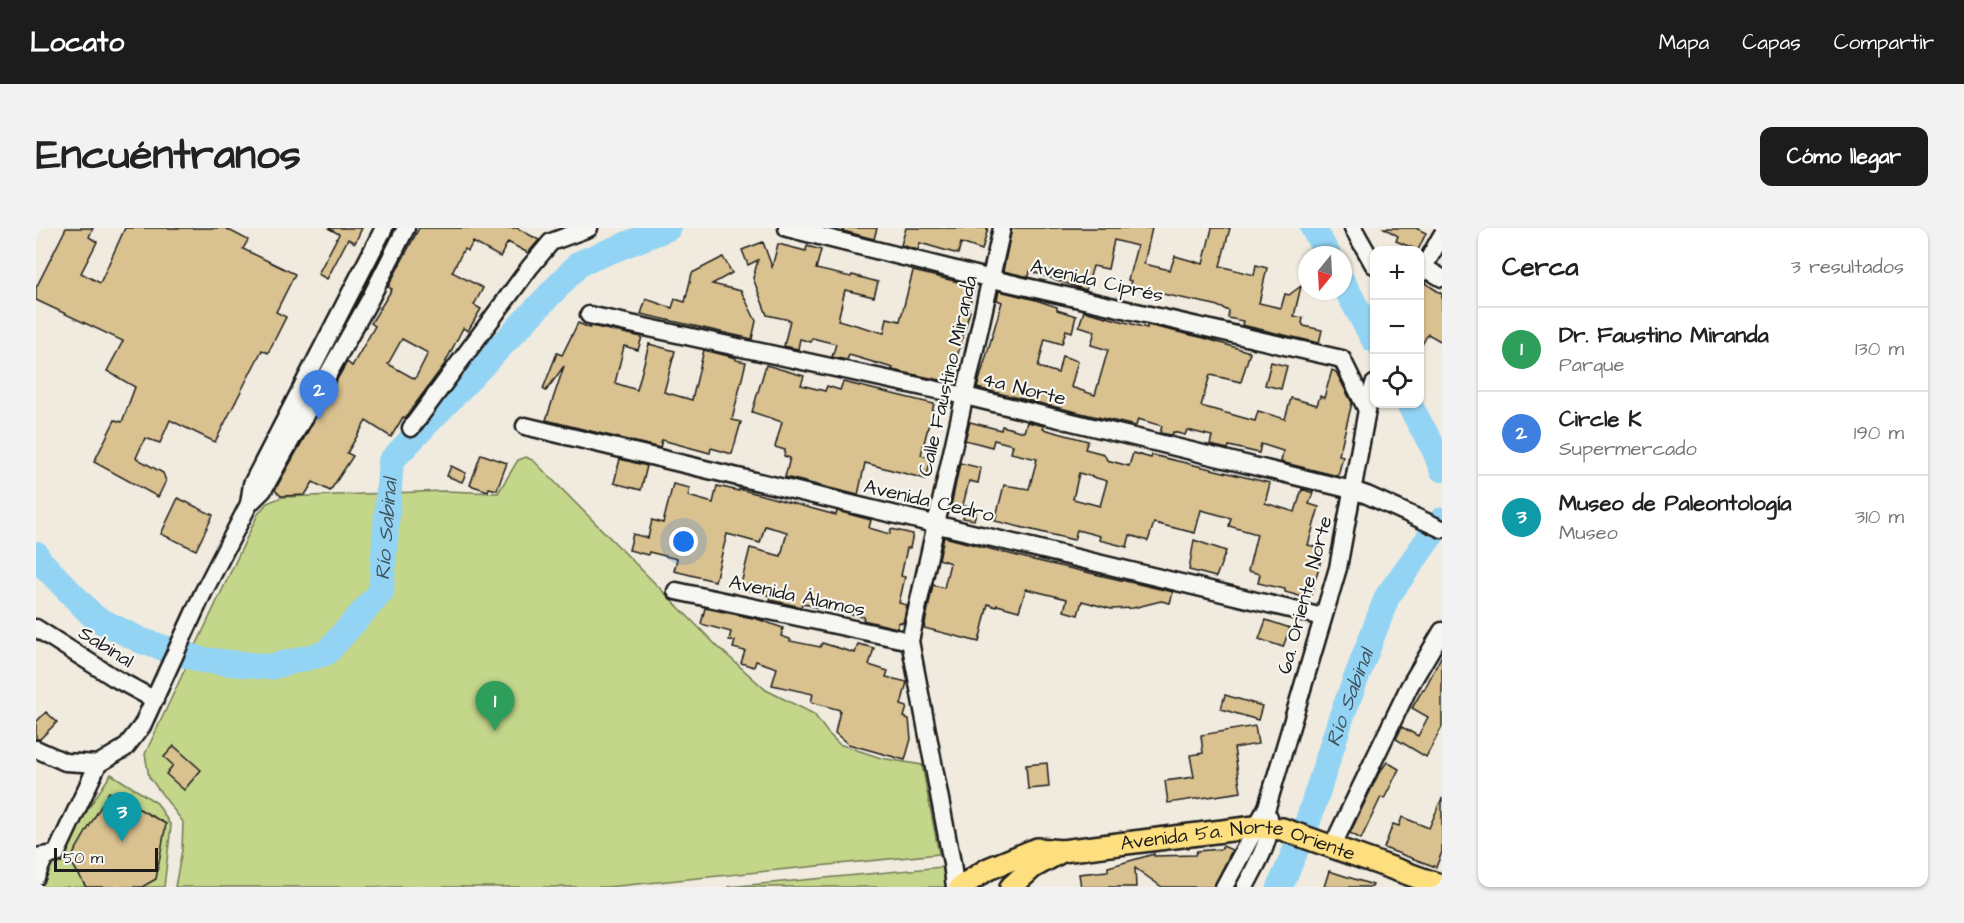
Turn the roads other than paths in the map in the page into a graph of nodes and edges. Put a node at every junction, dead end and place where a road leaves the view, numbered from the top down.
1 (406, 228) edge
2 (589, 228) edge
3 (788, 228) edge
4 (1002, 228) edge
5 (1353, 228) edge
6 (381, 229) edge
7 (573, 232) edge
8 (1442, 235) edge
9 (1370, 258) edge
10 (1424, 266) edge
11 (1424, 272) edge
12 (1442, 278) edge
13 (992, 279) junction
14 (351, 293) junction
15 (369, 301) junction
16 (589, 315) dead end
17 (965, 396) junction
18 (1370, 399) edge
19 (1367, 410) junction
20 (525, 426) dead end
21 (411, 428) dead end
22 (1352, 490) junction
23 (249, 504) junction
24 (935, 524) junction
25 (1442, 529) edge
26 (676, 591) dead end
27 (1323, 617) junction
28 (36, 628) edge
29 (1442, 631) edge
30 (910, 641) junction
31 (157, 695) junction
32 (36, 749) edge
33 (98, 764) junction
34 (1269, 822) junction
35 (1327, 845) junction
36 (1062, 851) junction
37 (40, 856) edge
38 (36, 877) edge
39 (1442, 886) edge
40 (955, 887) edge
41 (960, 887) edge
42 (1011, 887) edge
43 (1224, 887) edge
44 (1245, 887) edge

1 - 15 street
2 - 7 street
3 - 13 street, Avenida Ciprés
4 - 13 street, Calle Faustino Miranda
5 - 9 street
6 - 14 street
7 - 21 street
8 - 10 street
11 - 12 street
13 - 17 street, Calle Faustino Miranda
13 - 19 street, Avenida Ciprés
14 - 15 street
14 - 23 street
15 - 23 street
16 - 17 street, 4a Norte
17 - 22 street, 4a Norte
17 - 24 street, Calle Faustino Miranda
18 - 19 street, 6a. Oriente Norte
19 - 22 street, 6a. Oriente Norte
20 - 24 street, Avenida Cedro
22 - 25 street, 4a Norte
22 - 27 street, 6a. Oriente Norte
23 - 31 street
24 - 27 street, Avenida Cedro
24 - 30 street, Calle Faustino Miranda
26 - 30 street, Avenida Álamos
27 - 34 street, 6a. Oriente Norte
28 - 31 street, Sabinal
29 - 35 street
30 - 40 street, Calle Faustino Miranda
31 - 33 street
32 - 33 street
33 - 37 street
34 - 35 main road, Avenida 5a. Norte Oriente
34 - 36 main road, Avenida 5a. Norte Oriente
34 - 43 street
34 - 44 street
35 - 39 main road, Avenida 5a. Norte Oriente
36 - 41 main road
36 - 42 main road
37 - 38 street

